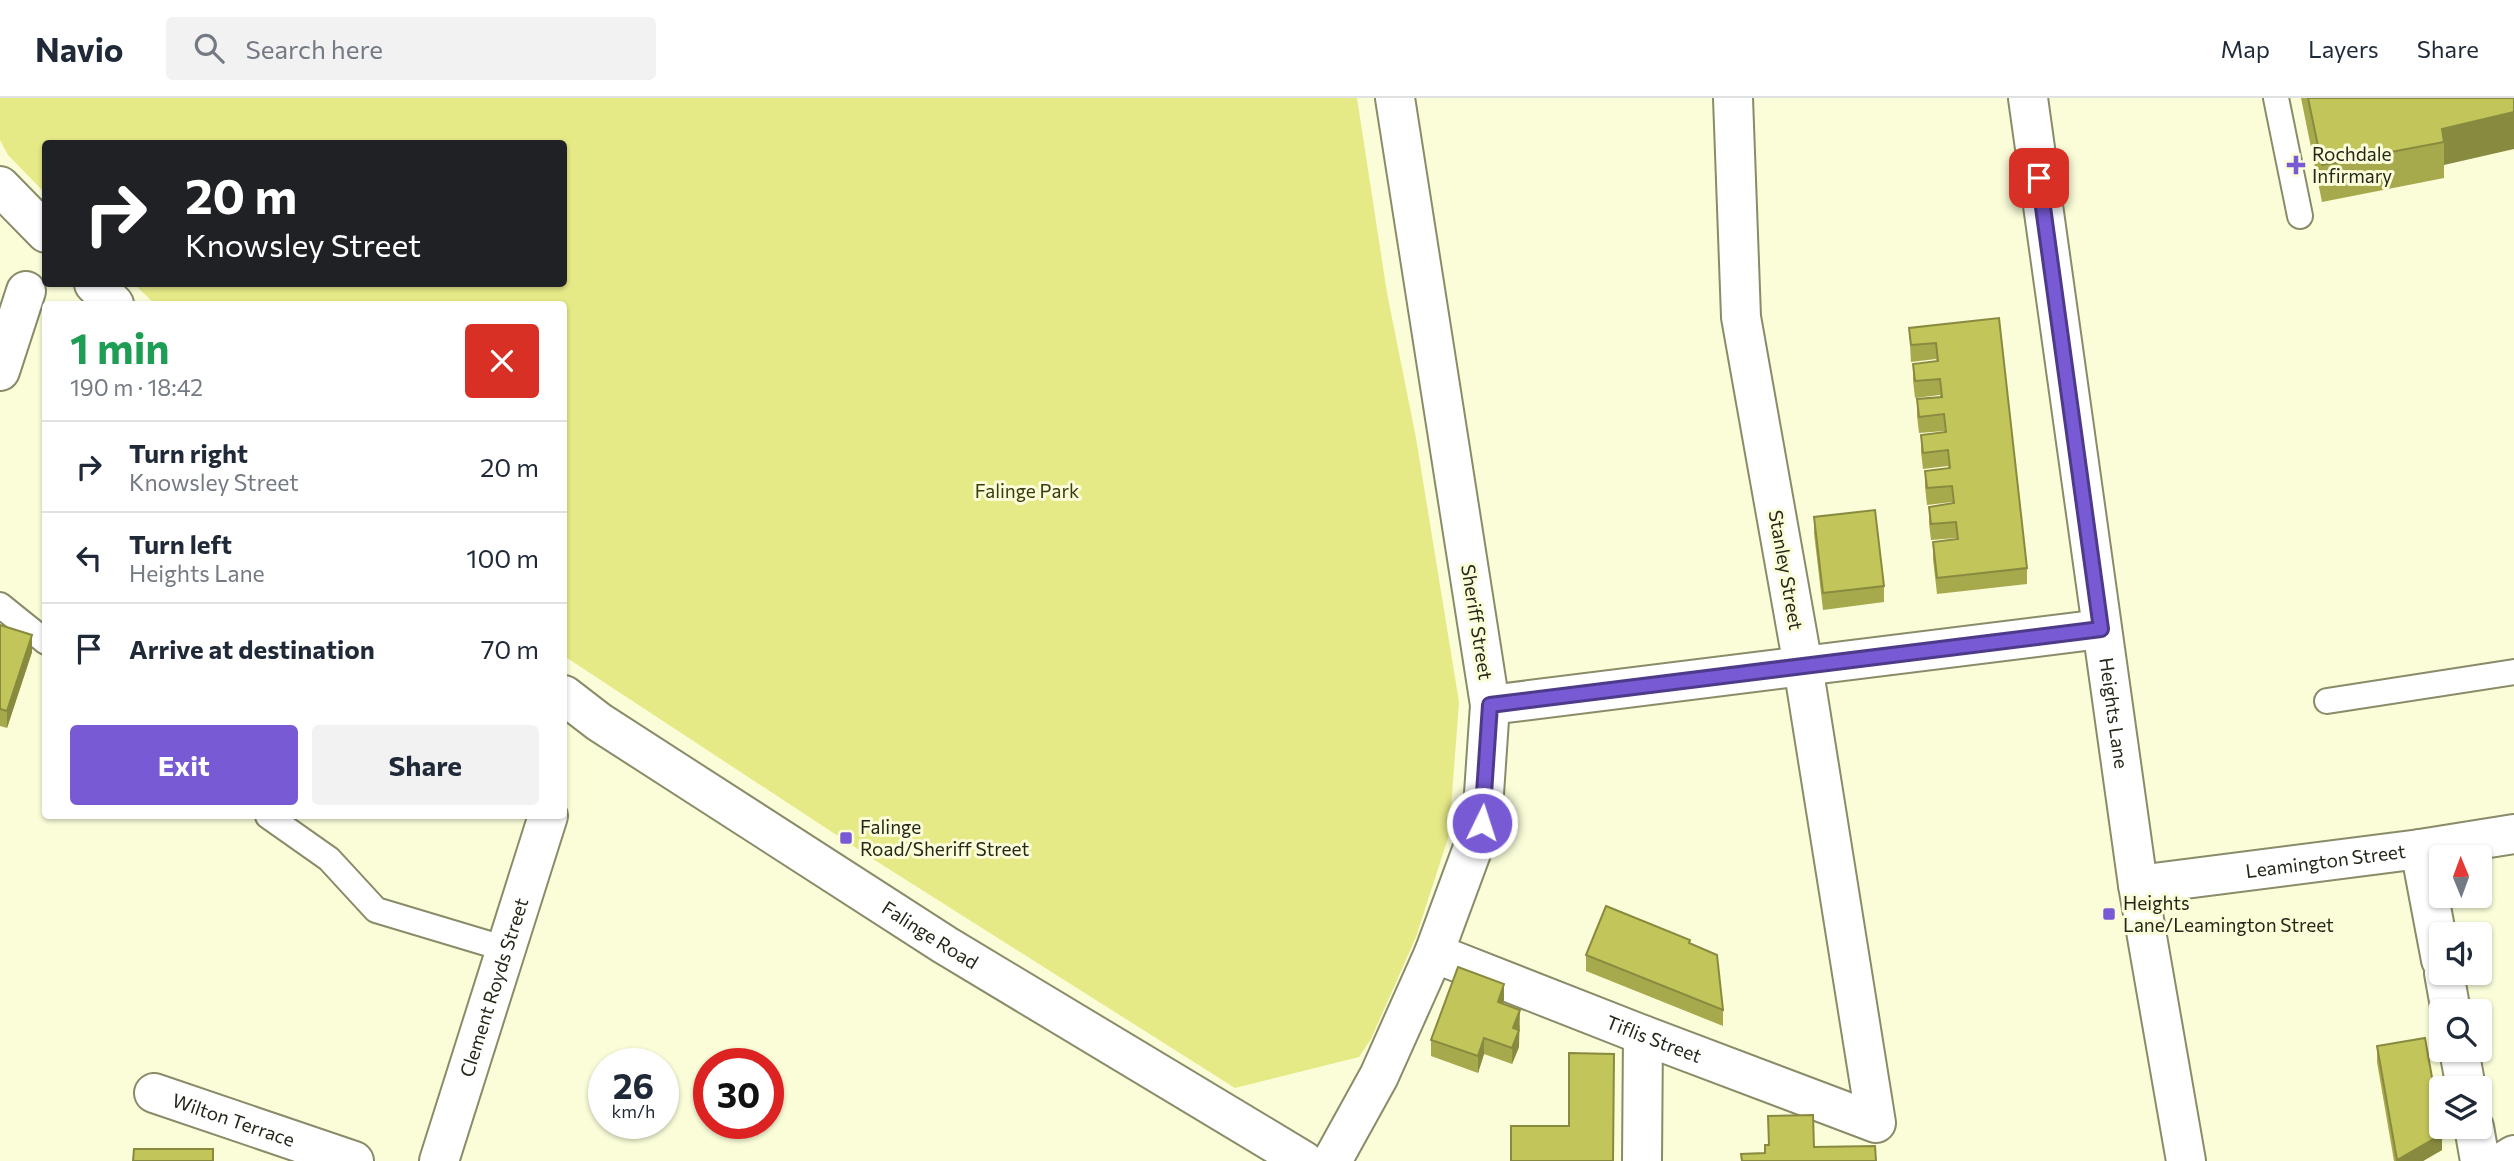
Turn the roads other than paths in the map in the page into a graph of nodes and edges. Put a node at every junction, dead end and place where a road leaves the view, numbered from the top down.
1 (1395, 98) edge
2 (1733, 98) edge
3 (2028, 98) edge
4 (2276, 98) edge
5 (0, 186) edge
6 (2300, 216) dead end
7 (42, 229) edge
8 (97, 287) edge
9 (26, 291) dead end
10 (111, 301) edge
11 (0, 371) edge
12 (0, 605) edge
13 (2101, 629) junction
14 (42, 639) edge
15 (1803, 666) junction
16 (2514, 672) edge
17 (567, 697) edge
18 (2327, 701) dead end
19 (1490, 705) junction
20 (272, 819) edge
21 (547, 819) edge
22 (2514, 834) edge
23 (2420, 849) junction
24 (2138, 885) junction
25 (2434, 922) edge
26 (506, 949) junction
27 (1434, 953) junction
28 (1643, 1035) junction
29 (154, 1093) dead end
30 (1876, 1123) joint
31 (2475, 1139) edge
32 (2514, 1155) edge
33 (354, 1161) edge
34 (439, 1161) edge
35 (1304, 1161) edge
36 (1332, 1161) edge
37 (1642, 1161) edge
38 (2186, 1161) edge
39 (2480, 1161) edge
40 (2504, 1161) edge

1 - 19 street, Sheriff Street
2 - 15 street, Stanley Street
3 - 13 street, Heights Lane
4 - 6 lane
5 - 7 street
8 - 10 street
9 - 11 street
12 - 14 lane
13 - 15 street
13 - 24 street, Heights Lane
15 - 19 street
15 - 30 street, Stanley Street
16 - 18 lane
17 - 35 street, Falinge Road
19 - 27 street, Sheriff Street
20 - 26 lane
21 - 26 street, Clement Royds Street
22 - 23 street, Leamington Street
23 - 24 street, Leamington Street
23 - 25 street
24 - 38 street, Heights Lane
26 - 34 street, Clement Royds Street
27 - 28 street, Tiflis Street
27 - 36 street, Sheriff Street
28 - 30 street, Tiflis Street
28 - 37 street
29 - 33 street, Wilton Terrace
31 - 39 street
32 - 40 street

